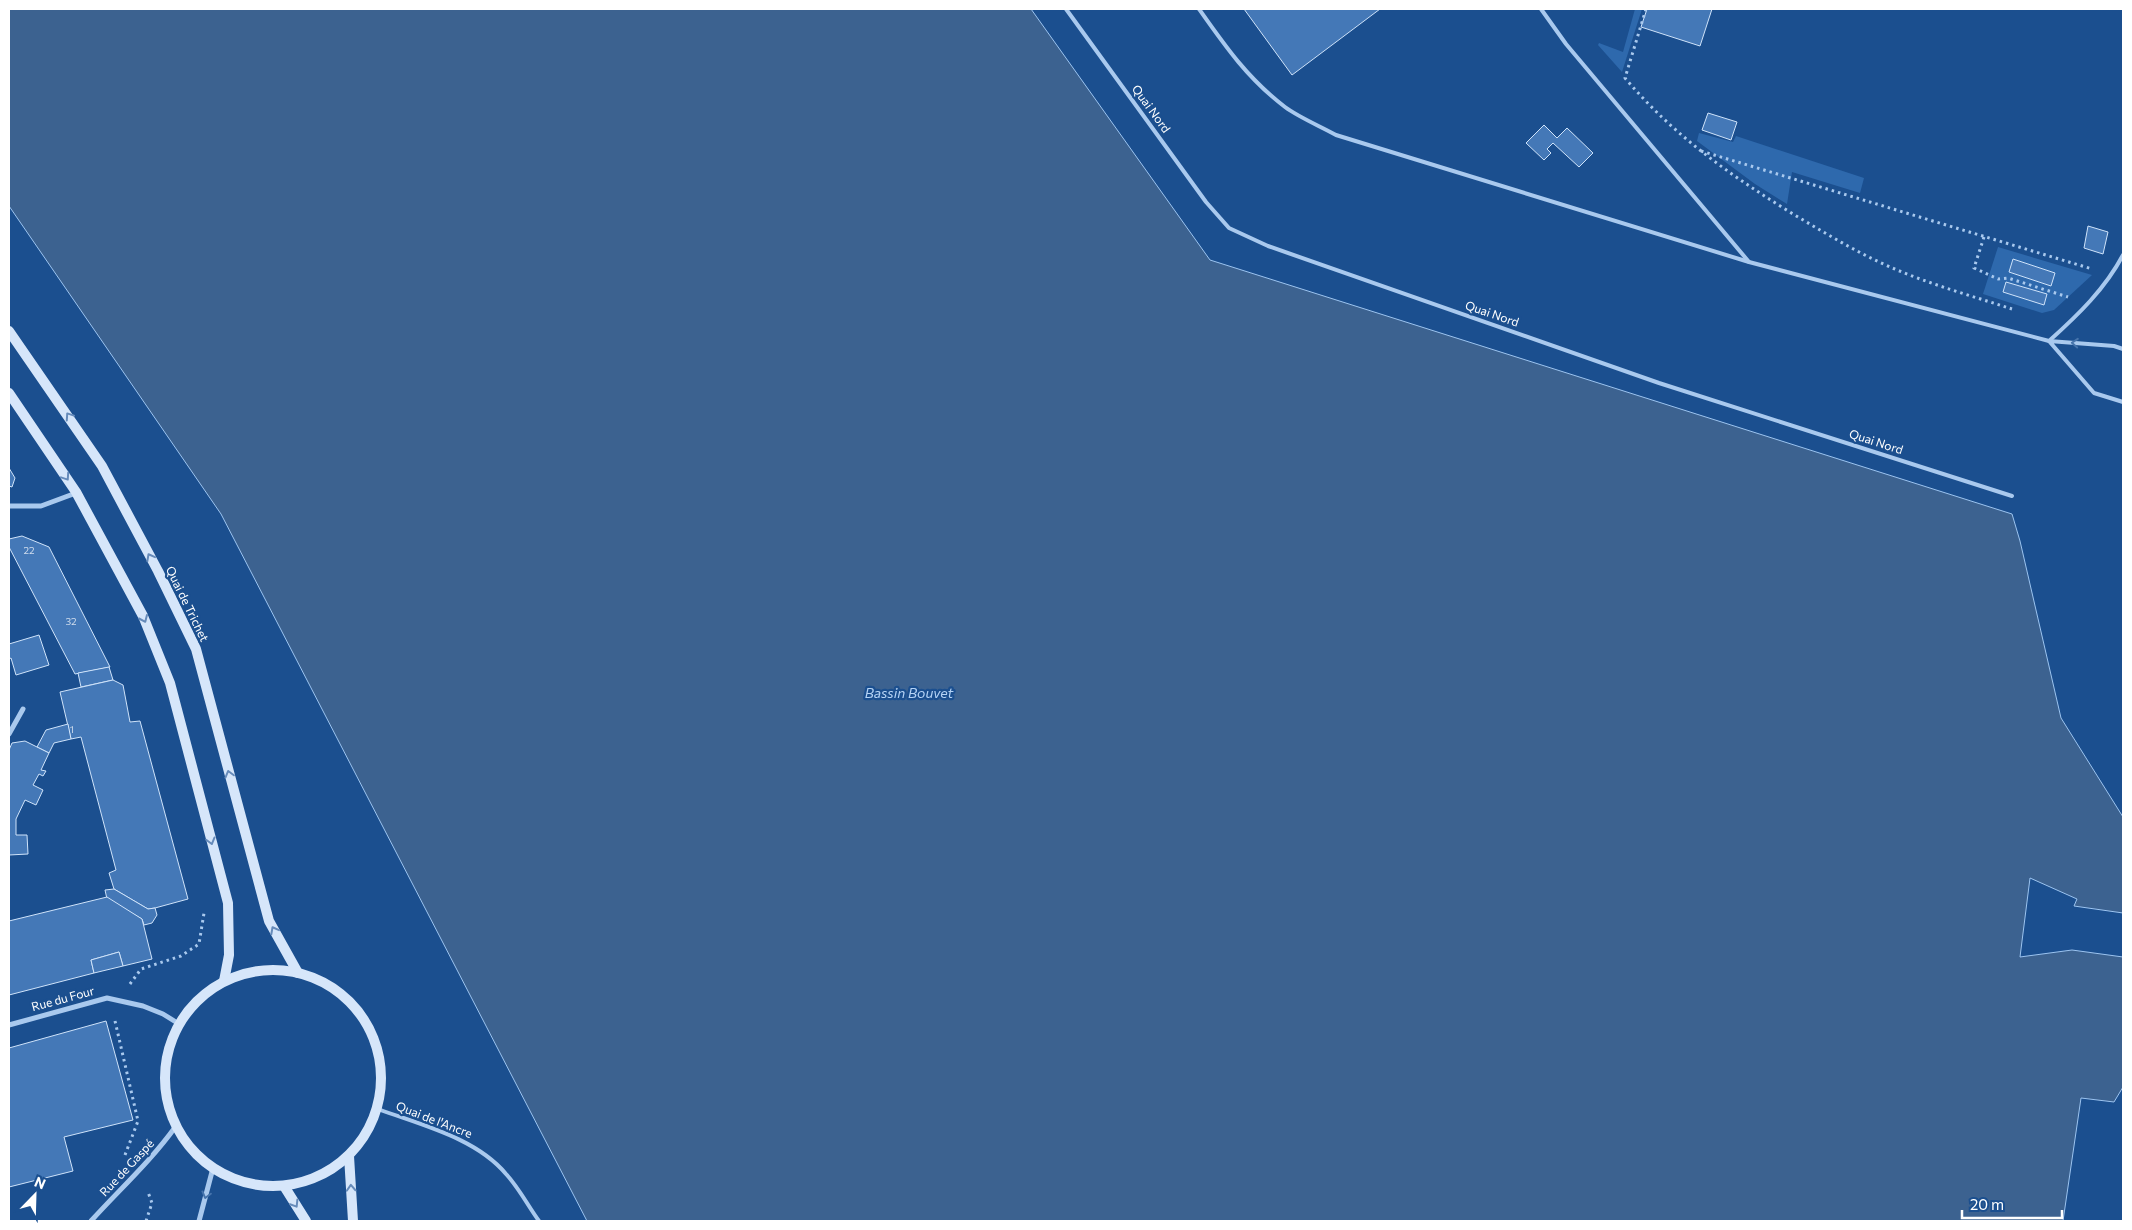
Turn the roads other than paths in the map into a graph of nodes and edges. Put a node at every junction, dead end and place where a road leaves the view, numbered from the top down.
1 (1066, 9) edge
2 (1198, 9) edge
3 (1540, 9) edge
4 (2123, 255) edge
5 (1748, 262) junction
6 (9, 331) edge
7 (2050, 342) junction
8 (2123, 349) edge
9 (9, 393) edge
10 (2123, 402) edge
11 (76, 492) junction
12 (2012, 496) dead end
13 (9, 506) edge
14 (22, 709) dead end
15 (9, 734) edge
16 (298, 972) junction
17 (224, 981) junction
18 (179, 1024) junction
19 (9, 1025) edge
20 (378, 1109) junction
21 (176, 1126) junction
22 (349, 1156) junction
23 (213, 1168) junction
24 (284, 1186) junction
25 (91, 1221) edge
26 (199, 1221) edge
27 (306, 1221) edge
28 (353, 1221) edge
29 (539, 1221) edge

1 - 12 lane, Quai Nord
2 - 5 lane
3 - 5 lane
4 - 7 lane
5 - 7 lane
16 -> 6 main road, Quai de Trichet
8 -> 7 lane
7 - 10 lane
9 -> 11 main road
11 - 13 street
11 -> 17 main road
14 - 15 street
16 - 17 main road
16 - 20 main road
17 - 18 main road
18 - 19 street, Rue du Four
18 - 21 main road
20 - 22 main road
20 - 29 lane, Quai de l'Ancre
21 - 23 main road
21 - 25 street, Rue de Gaspé
22 - 24 main road
28 -> 22 main road
23 - 24 main road
23 -> 26 street
24 -> 27 main road

